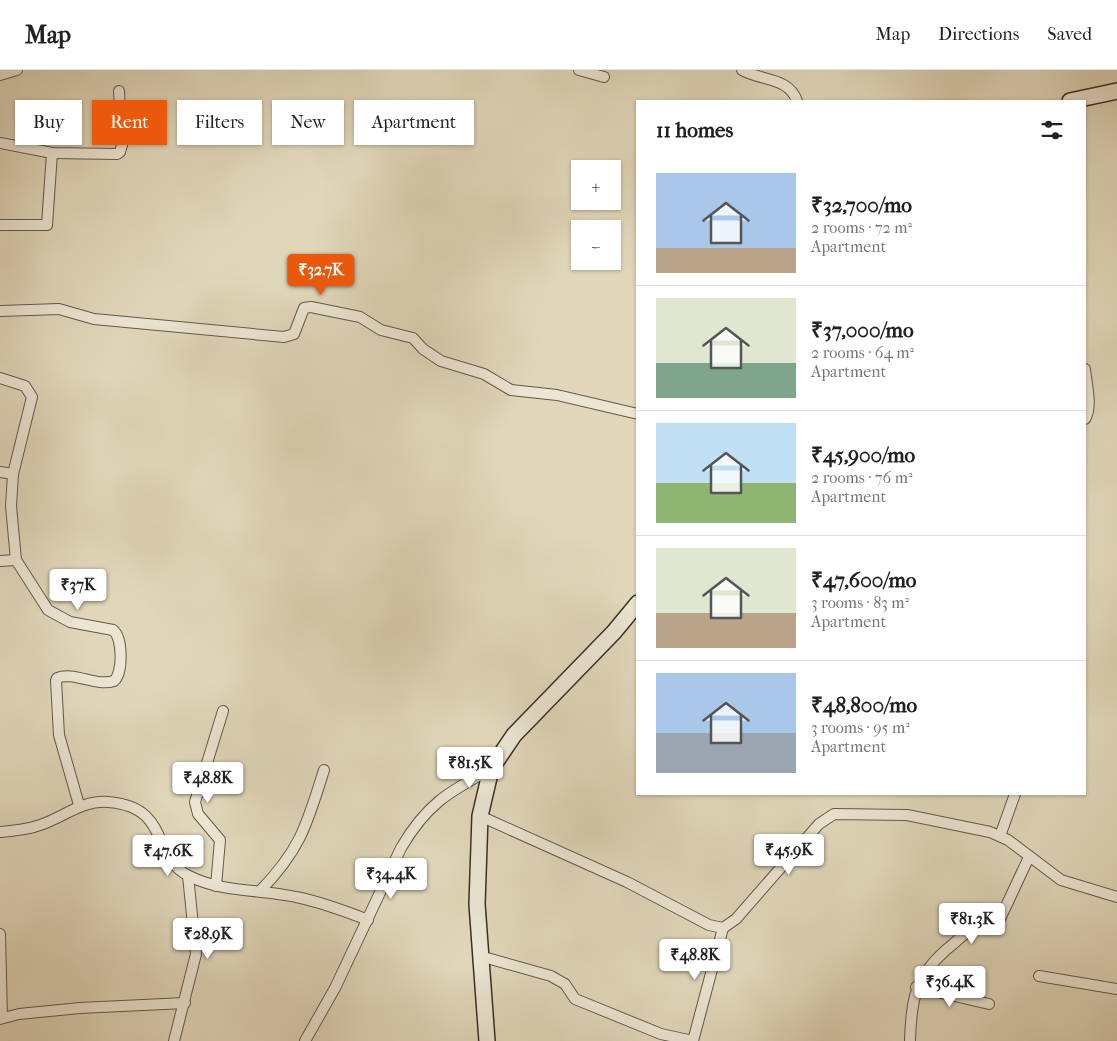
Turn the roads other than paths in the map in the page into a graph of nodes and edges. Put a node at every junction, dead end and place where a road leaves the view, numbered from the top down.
1 (18, 70) edge
2 (579, 70) edge
3 (742, 70) edge
4 (0, 75) edge
5 (604, 77) dead end
6 (119, 90) dead end
7 (1117, 91) edge
8 (796, 100) edge
9 (1075, 100) edge
10 (0, 143) edge
11 (52, 153) junction
12 (0, 225) edge
13 (0, 311) edge
14 (0, 378) edge
15 (1086, 383) edge
16 (636, 414) edge
17 (1086, 417) edge
18 (0, 472) edge
19 (13, 474) junction
20 (16, 560) junction
21 (0, 561) edge
22 (636, 605) edge
23 (223, 711) dead end
24 (491, 769) junction
25 (324, 770) dead end
26 (1015, 795) edge
27 (80, 805) junction
28 (480, 816) junction
29 (0, 832) edge
30 (1000, 836) junction
31 (1029, 857) junction
32 (188, 876) junction
33 (216, 886) junction
34 (260, 892) junction
35 (1117, 897) edge
36 (368, 920) junction
37 (723, 928) junction
38 (0, 934) edge
39 (480, 956) junction
40 (1039, 976) dead end
41 (916, 987) junction
42 (1117, 989) edge
43 (185, 1003) junction
44 (989, 1004) dead end
45 (1, 1019) edge
46 (174, 1041) edge
47 (305, 1041) edge
48 (487, 1041) edge
49 (693, 1041) edge
50 (910, 1041) edge

1 - 4 street
2 - 5 street
3 - 8 street
6 - 11 street
7 - 9 street
10 - 11 street
11 - 12 street
13 - 16 street
14 - 19 street
15 - 17 street
18 - 19 street
19 - 20 street
20 - 21 street
20 - 27 street
22 - 24 street
23 - 33 street
24 - 28 street
24 - 36 street
25 - 34 street
26 - 30 street
27 - 29 street
27 - 32 street
28 - 37 street
28 - 39 street
30 - 31 street
30 - 37 street
31 - 35 street
31 - 41 street
32 - 33 street
32 - 43 street
33 - 34 street
34 - 36 street
36 - 47 street
37 - 49 street
38 - 45 street
39 - 48 street
39 - 49 street
40 - 42 street
41 - 44 street
41 - 50 street
43 - 45 street
43 - 46 street

